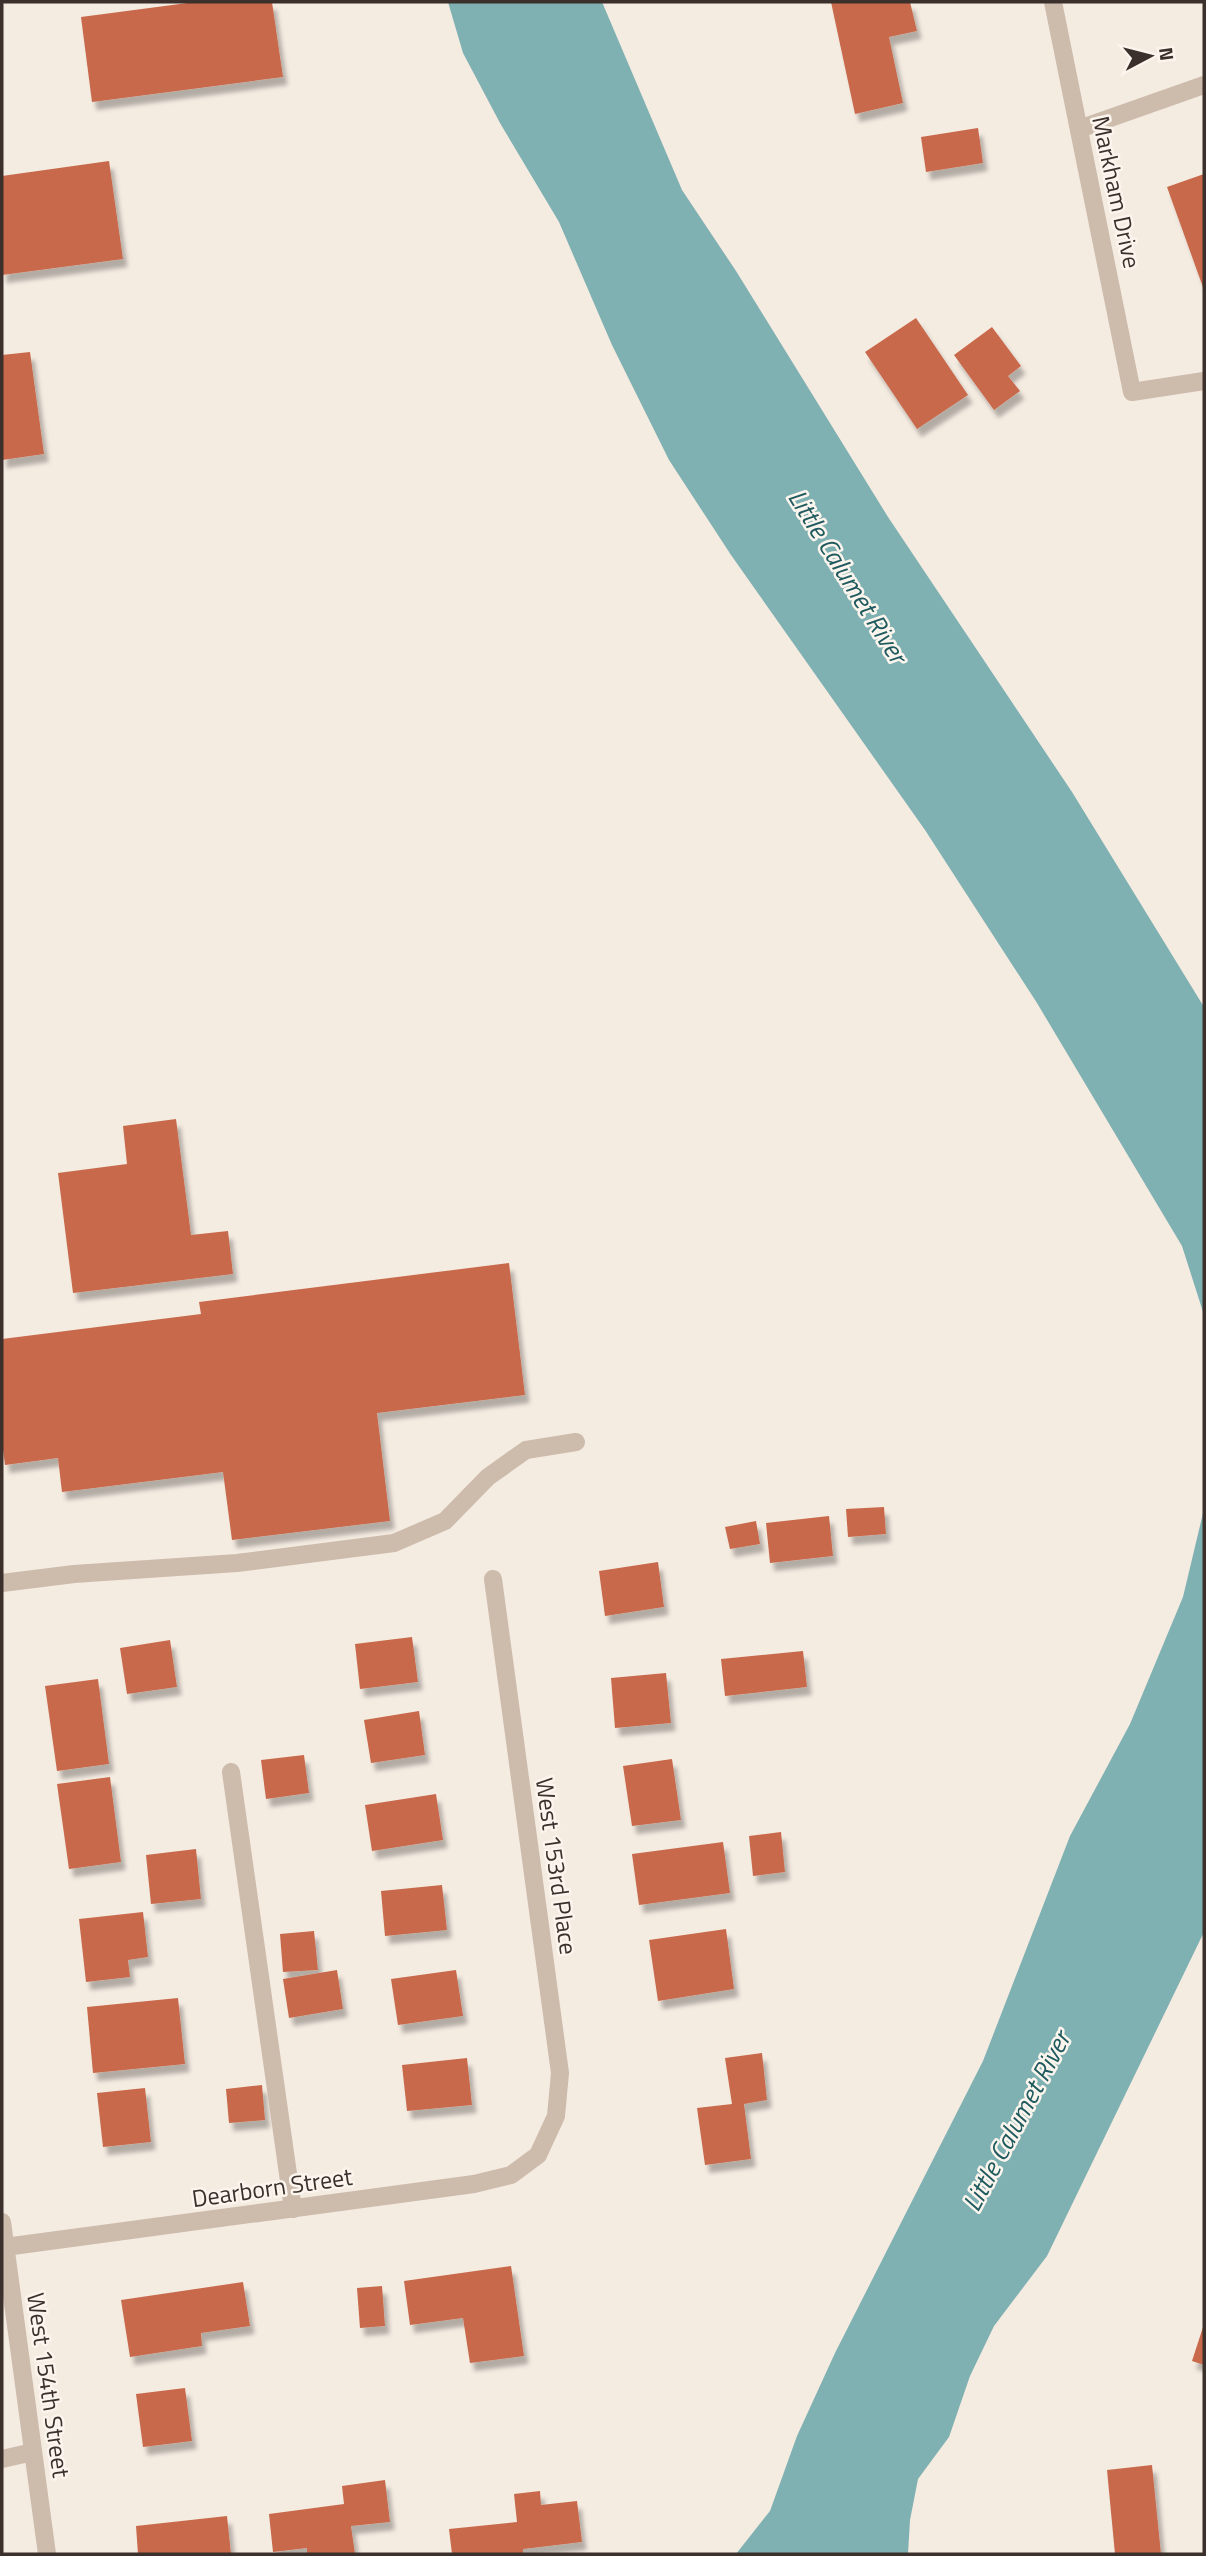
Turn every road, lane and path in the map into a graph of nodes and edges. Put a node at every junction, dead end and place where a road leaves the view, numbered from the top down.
1 (1053, 2) edge
2 (1204, 85) edge
3 (1079, 130) junction
4 (1204, 381) edge
5 (576, 1442) dead end
6 (493, 1579) dead end
7 (2, 1583) edge
8 (231, 1772) dead end
9 (538, 2155) joint
10 (293, 2208) junction
11 (2, 2222) edge
12 (5, 2247) junction
13 (33, 2452) junction
14 (2, 2459) edge
15 (47, 2554) edge

1 - 3 street, Markham Drive
2 - 3 street
3 - 4 street, Markham Drive
5 - 7 street
6 - 9 street, West 153rd Place
8 - 10 street
9 - 10 street, Dearborn Street
10 - 12 street, Dearborn Street
11 - 12 street, West 154th Street
12 - 13 street, West 154th Street
13 - 14 street
13 - 15 street, West 154th Street

